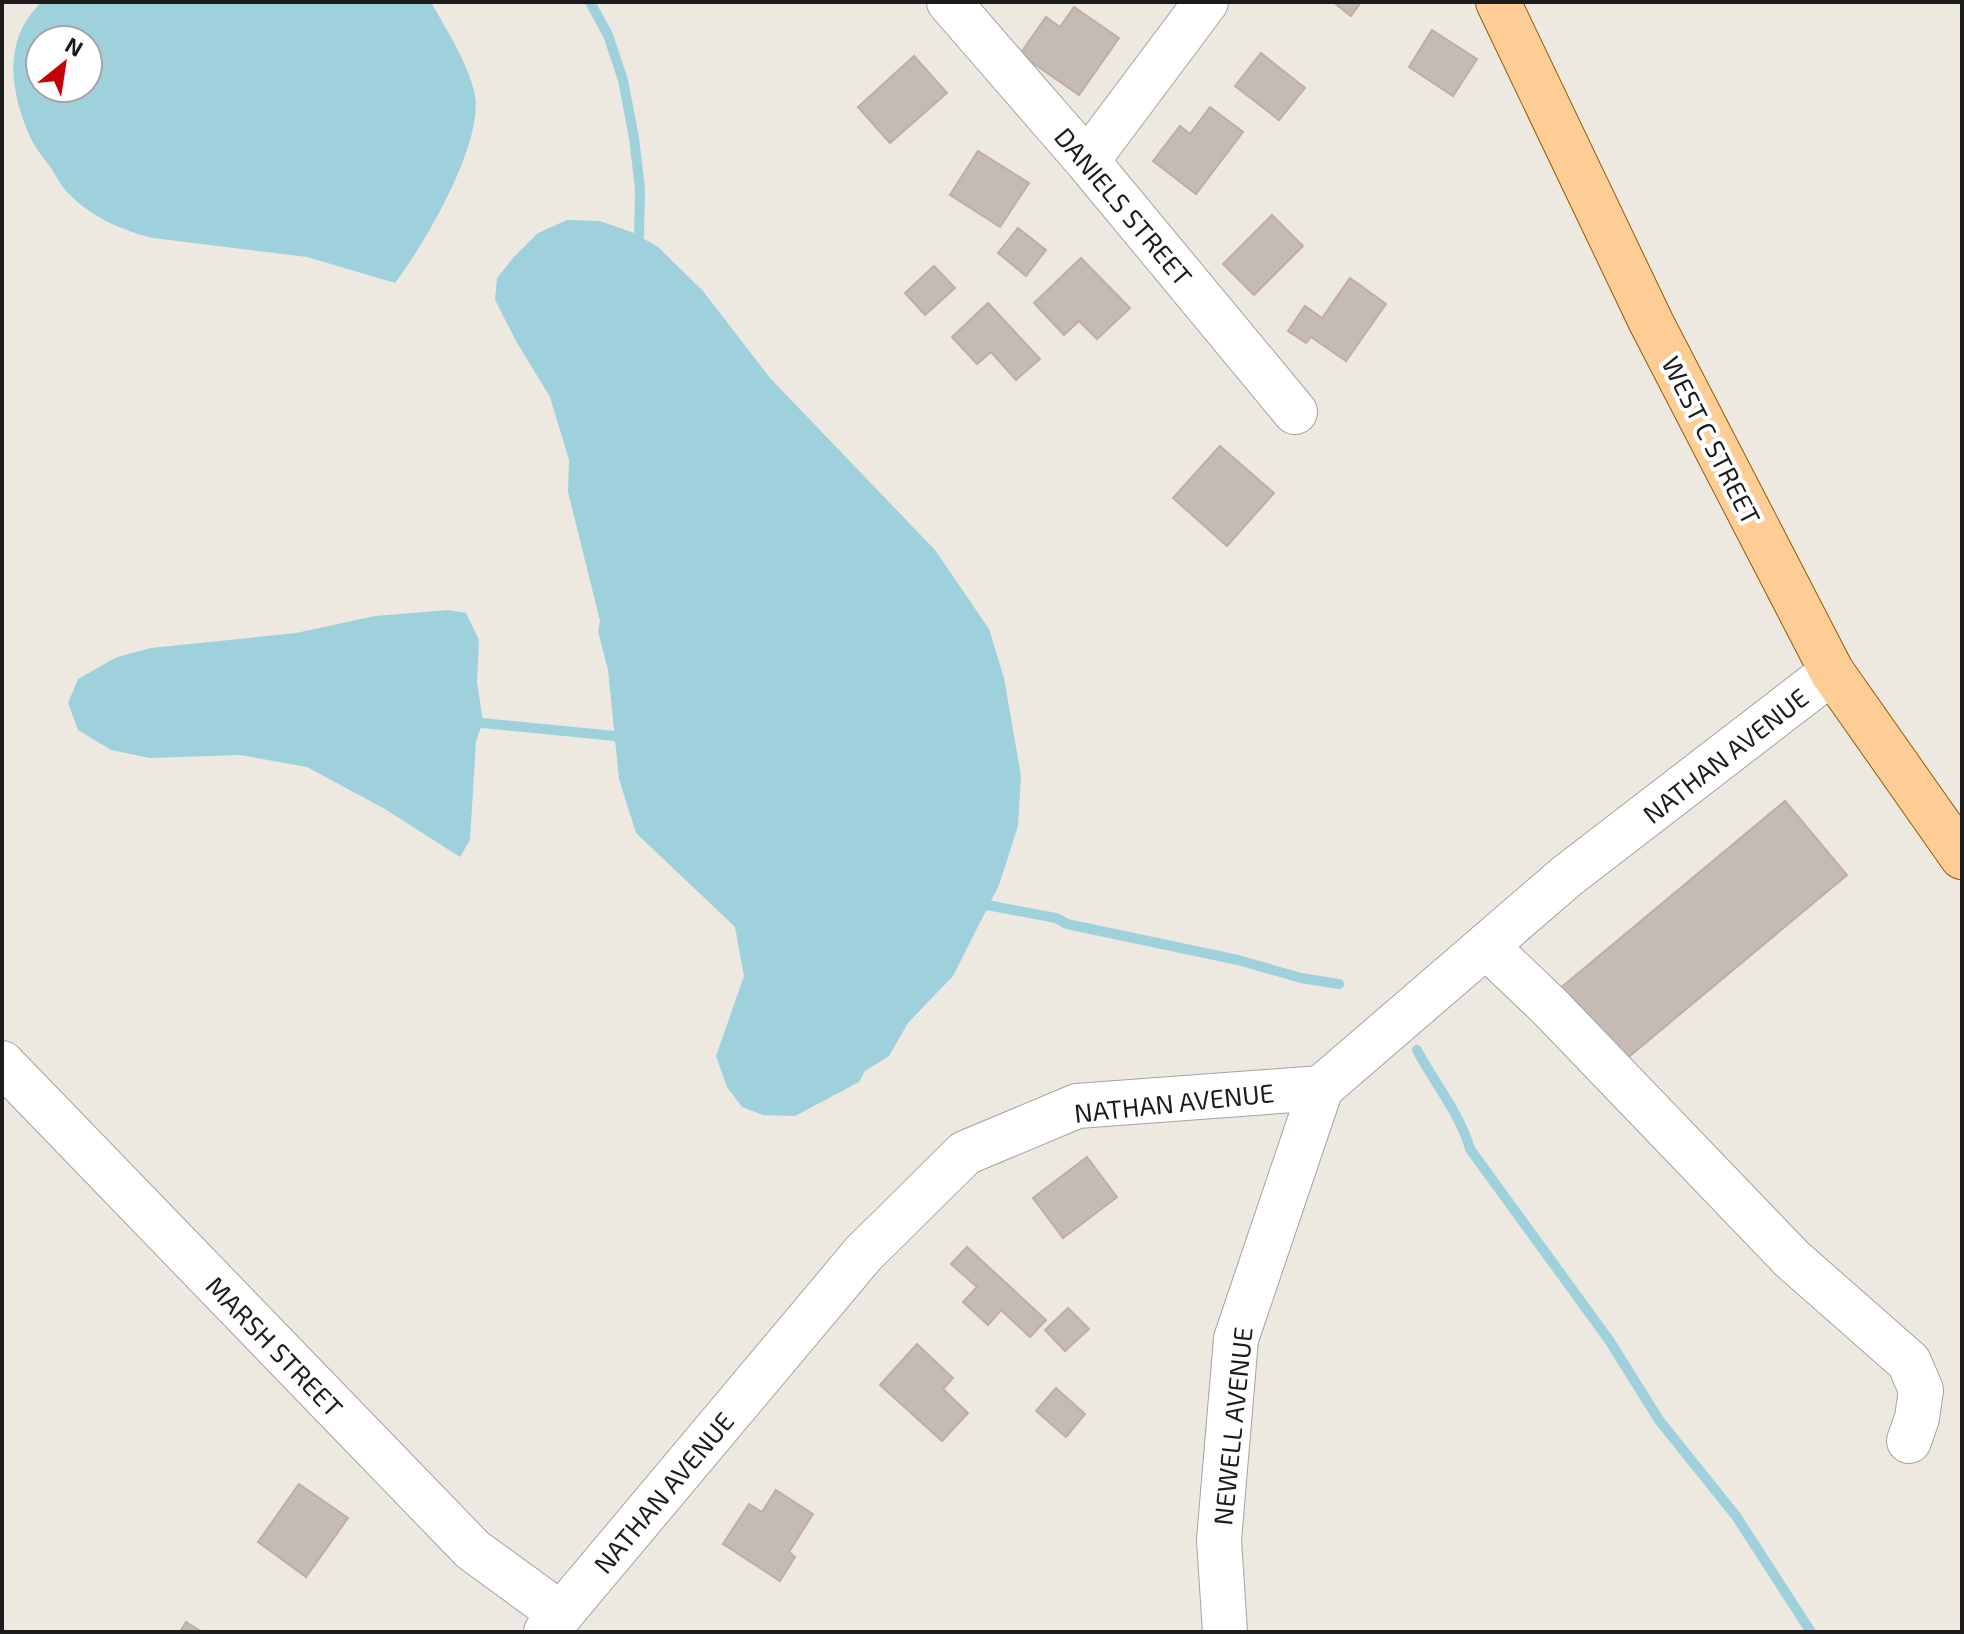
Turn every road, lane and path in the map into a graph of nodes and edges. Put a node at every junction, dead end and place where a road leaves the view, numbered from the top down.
1 (949, 2) edge
2 (1206, 2) edge
3 (1498, 2) edge
4 (1087, 161) junction
5 (1295, 412) dead end
6 (1832, 672) junction
7 (1962, 857) edge
8 (1486, 946) junction
9 (2, 1063) edge
10 (1321, 1088) junction
11 (1909, 1441) dead end
12 (553, 1623) edge
13 (1225, 1632) edge

1 - 4 street, DANIELS STREET
2 - 4 street
3 - 6 main road, WEST C STREET
4 - 5 street, DANIELS STREET
6 - 7 main road, WEST C STREET
6 - 8 street, NATHAN AVENUE
8 - 10 street, NATHAN AVENUE
8 - 11 street
9 - 12 street, MARSH STREET
10 - 12 street, NATHAN AVENUE
10 - 13 street, NEWELL AVENUE

